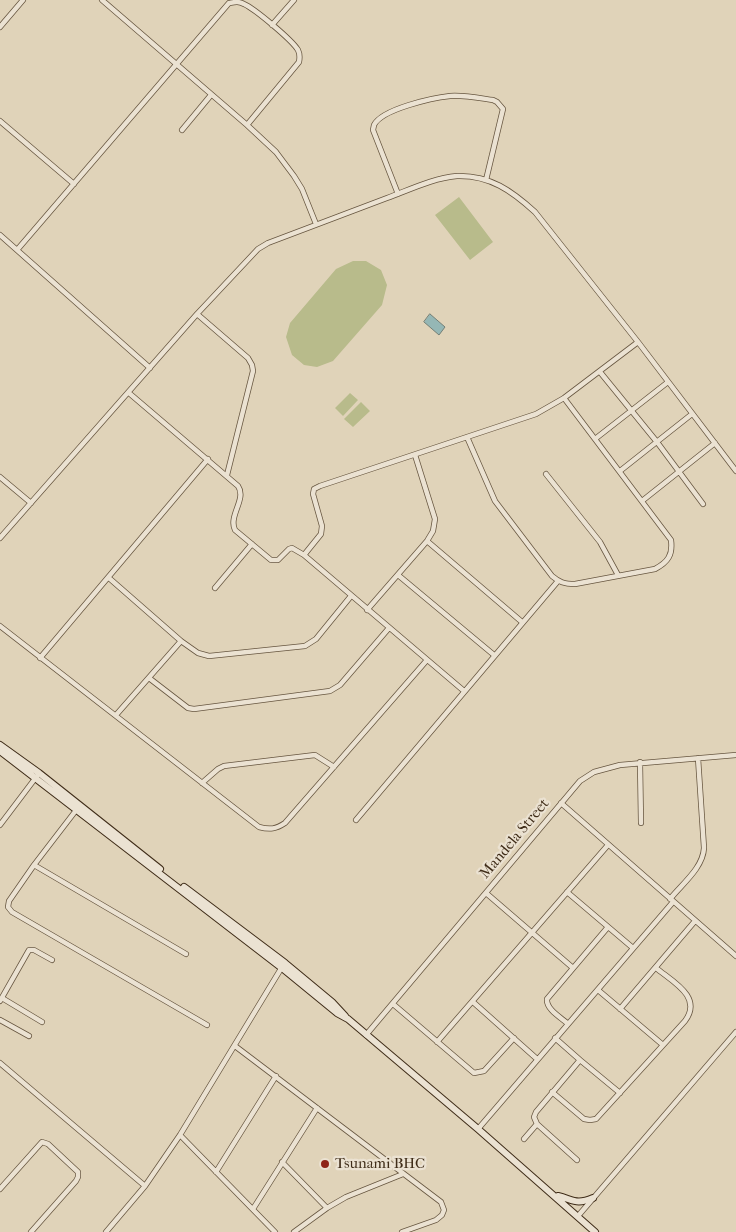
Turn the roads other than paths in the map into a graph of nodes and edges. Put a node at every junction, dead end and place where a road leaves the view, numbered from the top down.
1 (23, 0) edge
2 (102, 0) edge
3 (294, 0) edge
4 (272, 25) junction
5 (0, 27) edge
6 (177, 65) junction
7 (211, 95) junction
8 (0, 121) edge
9 (247, 124) junction
10 (182, 130) dead end
11 (486, 180) junction
12 (74, 184) junction
13 (398, 194) junction
14 (316, 224) junction
15 (0, 235) edge
16 (17, 250) junction
17 (198, 314) junction
18 (638, 342) junction
19 (150, 368) junction
20 (600, 372) junction
21 (668, 382) junction
22 (128, 392) junction
23 (564, 398) junction
24 (633, 411) junction
25 (692, 414) junction
26 (468, 437) junction
27 (595, 439) junction
28 (657, 442) junction
29 (715, 443) junction
30 (415, 455) junction
31 (208, 460) junction
32 (620, 471) junction
33 (679, 471) junction
34 (736, 471) edge
35 (546, 474) dead end
36 (227, 475) junction
37 (0, 477) edge
38 (642, 501) junction
39 (31, 503) junction
40 (703, 504) dead end
41 (0, 538) edge
42 (426, 541) junction
43 (252, 544) junction
44 (304, 555) junction
45 (398, 574) junction
46 (618, 575) junction
47 (109, 578) junction
48 (558, 581) junction
49 (215, 588) dead end
50 (351, 596) junction
51 (367, 610) junction
52 (522, 622) junction
53 (0, 626) edge
54 (388, 628) junction
55 (181, 641) junction
56 (494, 655) junction
57 (40, 658) junction
58 (427, 660) junction
59 (148, 678) junction
60 (464, 691) junction
61 (116, 715) junction
62 (0, 745) edge
63 (0, 751) edge
64 (736, 755) edge
65 (698, 758) junction
66 (640, 762) junction
67 (334, 767) junction
68 (37, 775) junction
69 (202, 783) junction
70 (562, 803) junction
71 (78, 808) junction
72 (356, 820) dead end
73 (641, 823) dead end
74 (0, 825) edge
75 (608, 845) junction
76 (34, 865) junction
77 (567, 892) junction
78 (486, 893) junction
79 (671, 900) junction
80 (695, 921) junction
81 (608, 927) junction
82 (531, 933) junction
83 (633, 948) junction
84 (186, 954) dead end
85 (736, 956) edge
86 (52, 960) dead end
87 (284, 965) junction
88 (573, 968) junction
89 (656, 968) junction
90 (598, 990) junction
91 (1, 1000) edge
92 (473, 1002) junction
93 (393, 1004) junction
94 (620, 1009) junction
95 (0, 1020) edge
96 (42, 1022) dead end
97 (567, 1023) junction
98 (207, 1025) dead end
99 (736, 1032) edge
100 (366, 1035) junction
101 (29, 1036) dead end
102 (514, 1038) junction
103 (554, 1038) junction
104 (437, 1042) junction
105 (663, 1045) junction
106 (235, 1046) junction
107 (537, 1058) junction
108 (580, 1060) junction
109 (0, 1063) edge
110 (276, 1076) junction
111 (552, 1092) junction
112 (620, 1093) junction
113 (317, 1108) junction
114 (537, 1124) junction
115 (478, 1129) junction
116 (180, 1135) junction
117 (524, 1139) dead end
118 (577, 1160) dead end
119 (282, 1162) junction
120 (216, 1172) junction
121 (403, 1174) junction
122 (145, 1186) junction
123 (0, 1189) edge
124 (554, 1195) junction
125 (593, 1198) junction
126 (327, 1208) junction
127 (253, 1209) junction
128 (578, 1216) junction
129 (32, 1232) edge
130 (106, 1232) edge
131 (275, 1232) edge
132 (294, 1232) edge
133 (402, 1232) edge
134 (595, 1232) edge

1 - 5 street
2 - 6 street
3 - 4 street
4 - 6 street
4 - 9 street
6 - 7 street
6 - 12 street
7 - 9 street
7 - 10 street
8 - 12 street
9 - 14 street
11 - 13 street
11 - 13 street
11 - 18 street
12 - 16 street
13 - 14 street
14 - 17 street
15 - 16 street
16 - 19 street
17 - 19 street
17 - 36 street
18 - 20 street
18 - 21 street
19 - 22 street
20 - 23 street
20 - 24 street
21 - 24 street
21 - 25 street
22 - 31 street
22 - 39 street
23 - 26 street
23 - 27 street
24 - 27 street
24 - 28 street
25 - 28 street
25 - 29 street
26 - 30 street
26 - 48 street
27 - 32 street
28 - 32 street
28 - 33 street
29 - 33 street
29 - 34 street
30 - 42 street
30 - 44 street
31 - 36 street
31 - 47 street
32 - 38 street
33 - 38 street
33 - 40 street
35 - 46 street
36 - 43 street
37 - 39 street
38 - 46 street
39 - 41 street
42 - 45 street
42 - 52 street
43 - 44 street
43 - 49 street
44 - 50 street
45 - 51 street
45 - 56 street
46 - 48 street
47 - 55 street
47 - 57 street
48 - 52 street
50 - 51 street
50 - 55 street
51 - 54 street
52 - 56 street
53 - 57 street
54 - 58 street
54 - 59 street
55 - 59 street
56 - 60 street
57 - 61 street
58 - 60 street
58 - 67 street
59 - 61 street
60 - 72 street
61 - 69 street
62 - 68 main road
63 - 68 main road
64 - 65 street, Mandela Street
65 - 66 street, Mandela Street
65 - 79 street
66 - 70 street, Mandela Street
66 - 73 street
67 - 69 street
67 - 69 street
68 - 71 main road
68 - 74 street
70 - 75 street
70 - 78 street, Mandela Street
71 - 76 street
71 - 87 main road
75 - 77 street
75 - 79 street
76 - 84 street
76 - 98 street
77 - 81 street
77 - 82 street
78 - 82 street
78 - 93 street, Mandela Street
79 - 80 street
79 - 83 street
80 - 85 street
80 - 89 street
81 - 83 street
81 - 88 street
82 - 88 street
82 - 92 street
83 - 90 street
86 - 91 street
87 - 100 main road
87 - 106 street
88 - 97 street
89 - 94 street
89 - 105 street
90 - 94 street
90 - 97 street
91 - 96 street
92 - 102 street
92 - 104 street
93 - 100 street, Mandela Street
93 - 104 street
94 - 105 street
95 - 101 street
97 - 103 street
99 - 125 street
100 - 115 main road
102 - 104 street
102 - 107 street
103 - 107 street
103 - 108 street
105 - 112 street
106 - 110 street
106 - 116 street
107 - 115 street
108 - 111 street
108 - 112 street
109 - 122 street
110 - 113 street
110 - 120 street
111 - 112 street
111 - 114 street
113 - 119 street
113 - 121 street
114 - 117 street
114 - 118 street
115 - 124 main road
116 - 120 street
116 - 122 street
119 - 126 street
119 - 127 street
120 - 127 street
121 - 126 street
121 - 133 street
122 - 130 street
123 - 129 street
124 - 125 main road
124 - 128 main road
125 - 128 street
126 - 132 street
127 - 131 street
128 - 134 main road

